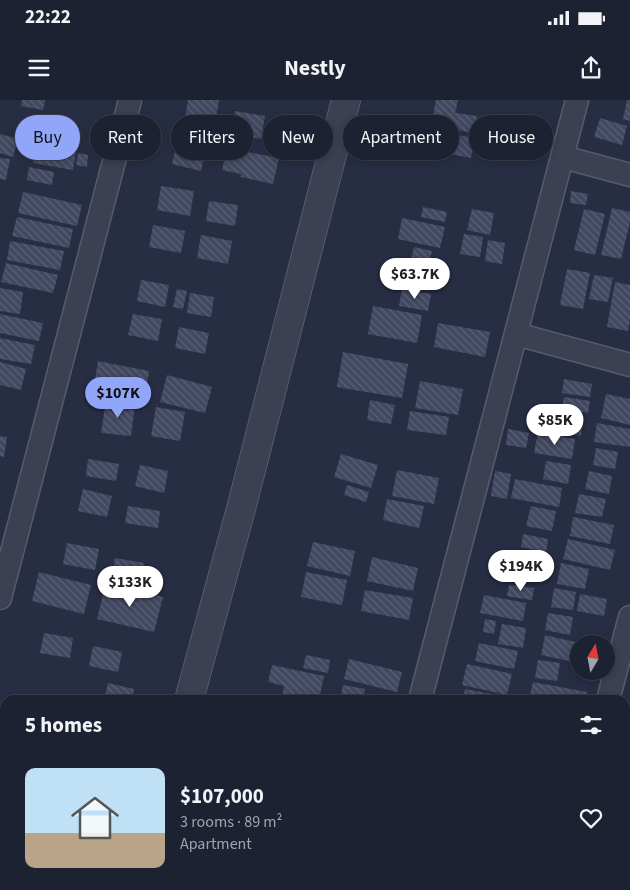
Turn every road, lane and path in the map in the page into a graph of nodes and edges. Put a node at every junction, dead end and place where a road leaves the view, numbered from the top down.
1 (130, 100) edge
2 (346, 100) edge
3 (577, 100) edge
4 (563, 157) junction
5 (630, 175) edge
6 (516, 334) junction
7 (630, 365) edge
8 (0, 598) edge
9 (630, 617) edge
10 (190, 695) edge
11 (421, 695) edge
12 (609, 695) edge

1 - 8 street
2 - 10 street
3 - 4 street
4 - 5 street
4 - 6 street
6 - 7 street
6 - 11 street
9 - 12 street

